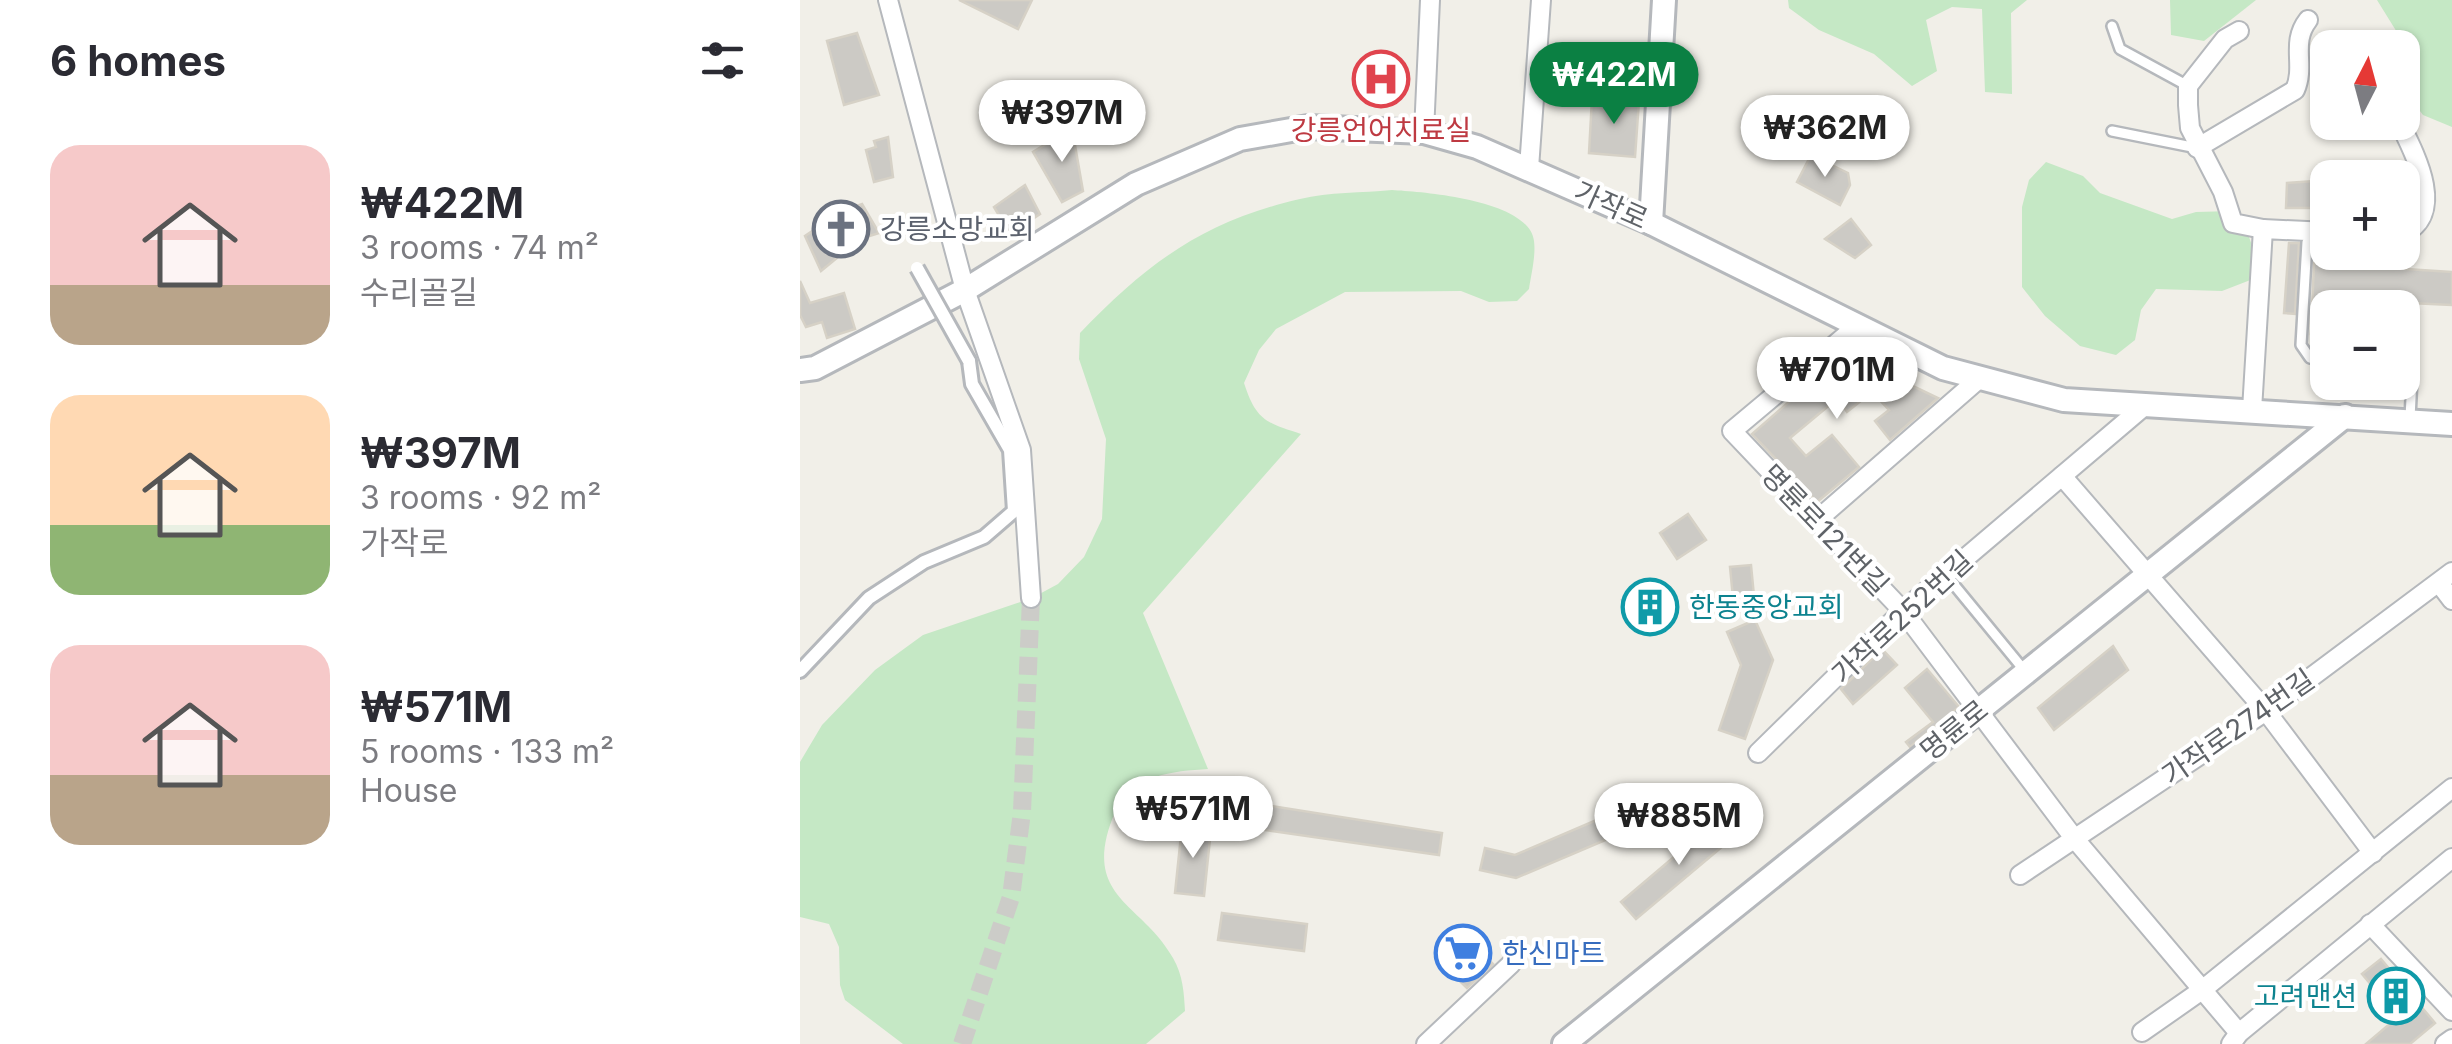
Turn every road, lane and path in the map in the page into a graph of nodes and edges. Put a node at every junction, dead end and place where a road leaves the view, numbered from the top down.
1 (888, 0) edge
2 (1430, 0) edge
3 (1541, 0) edge
4 (1668, 1) edge
5 (2308, 20) dead end
6 (2112, 26) dead end
7 (2239, 31) dead end
8 (2188, 86) junction
9 (1424, 132) junction
10 (2112, 132) dead end
11 (2198, 148) junction
12 (2420, 165) edge
13 (1529, 168) junction
14 (2420, 215) edge
15 (1651, 223) junction
16 (2263, 229) junction
17 (2310, 231) edge
18 (2307, 242) dead end
19 (917, 268) dead end
20 (965, 290) junction
21 (1856, 327) junction
22 (2310, 358) edge
23 (800, 370) edge
24 (1980, 378) junction
25 (2409, 400) edge
26 (2142, 408) junction
27 (2252, 410) junction
28 (2345, 416) junction
29 (2410, 420) junction
30 (2452, 424) edge
31 (2062, 476) junction
32 (1816, 521) junction
33 (2150, 573) junction
34 (1946, 574) junction
35 (2445, 577) edge
36 (1032, 598) tunnel mouth
37 (2452, 600) edge
38 (1903, 612) junction
39 (800, 671) edge
40 (2026, 672) junction
41 (2266, 711) junction
42 (1977, 712) junction
43 (1758, 753) dead end
44 (2452, 788) edge
45 (2074, 838) junction
46 (2373, 853) junction
47 (2452, 858) edge
48 (2020, 874) dead end
49 (2370, 924) junction
50 (1511, 964) dead end
51 (2202, 990) junction
52 (2452, 1011) edge
53 (2142, 1032) dead end
54 (2235, 1038) edge
55 (2452, 1038) edge
56 (1426, 1044) edge
57 (1564, 1044) edge
58 (2446, 1044) edge

1 - 20 street
2 - 9 street
3 - 13 street
4 - 15 street
5 - 11 street
6 - 8 lane
7 - 8 street
8 - 11 street
9 - 13 street, 가작로
9 - 20 street, 가작로
10 - 11 lane
11 - 16 street
12 - 14 street
13 - 15 street, 가작로
15 - 21 street, 가작로
16 - 17 street
16 - 27 street
18 - 22 lane
19 - 39 street, bridge
20 - 23 street, 가작로
20 - 36 street
21 - 24 street, 가작로
21 - 32 street, 명륜로121번길
24 - 26 street, 가작로
24 - 32 street
25 - 29 lane
26 - 27 street, 가작로
26 - 31 street, 가작로252번길
27 - 28 street, 가작로
28 - 29 street, 가작로
28 - 33 street, 명륜로
29 - 30 street, 가작로
31 - 33 street
31 - 34 street, 가작로252번길
32 - 38 street, 명륜로121번길
33 - 40 street, 명륜로
33 - 41 street
34 - 38 street, 가작로252번길
34 - 40 lane
35 - 37 street
35 - 41 street, 가작로274번길
38 - 42 street, 명륜로121번길
38 - 43 street, 가작로252번길
40 - 42 street, 명륜로
41 - 45 street, 가작로274번길
41 - 46 street
42 - 45 street, 명륜로121번길
42 - 57 street, 명륜로
44 - 46 street
45 - 48 street, 가작로274번길
45 - 51 street, 명륜로121번길
46 - 51 street
47 - 49 street
49 - 52 street
49 - 54 street
50 - 56 street
51 - 53 street
51 - 54 street, 명륜로121번길
55 - 58 street

